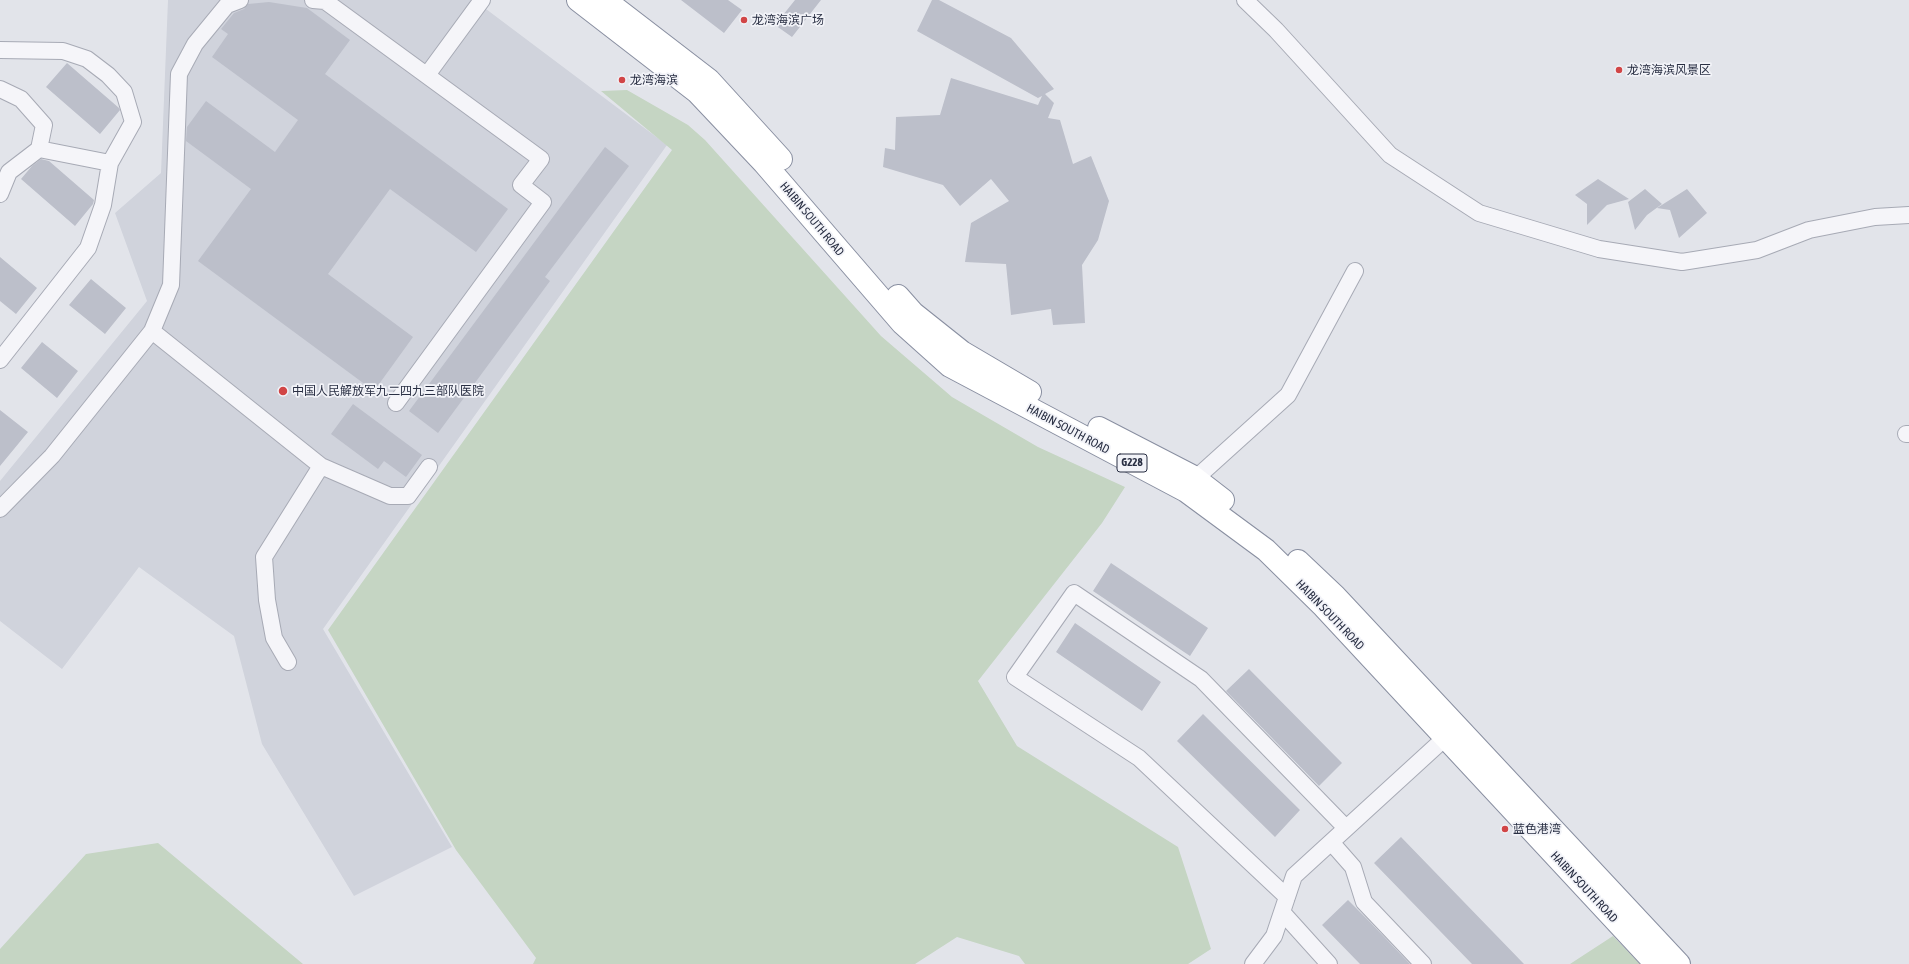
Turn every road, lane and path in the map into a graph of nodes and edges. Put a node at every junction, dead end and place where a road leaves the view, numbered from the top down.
1 (240, 0) edge
2 (313, 0) edge
3 (482, 0) edge
4 (578, 0) edge
5 (605, 0) edge
6 (1245, 0) edge
7 (0, 50) edge
8 (427, 75) junction
9 (0, 88) edge
10 (39, 149) junction
11 (110, 163) junction
12 (0, 194) edge
13 (1909, 215) edge
14 (1355, 271) dead end
15 (152, 331) junction
16 (0, 360) edge
17 (396, 403) dead end
18 (321, 466) junction
19 (429, 466) dead end
20 (1196, 479) junction
21 (0, 509) edge
22 (288, 662) dead end
23 (1445, 738) junction
24 (1346, 828) junction
25 (1331, 842) junction
26 (1287, 897) junction
27 (1282, 912) junction
28 (1253, 964) edge
29 (1329, 964) edge
30 (1423, 964) edge
31 (1656, 964) edge
32 (1679, 964) edge

1 - 15 street
2 - 8 street
3 - 8 street
4 - 23 highway, HAIBIN SOUTH ROAD / G228
5 - 20 highway, HAIBIN SOUTH ROAD / G228
6 - 13 street
7 - 11 street
8 - 17 street
9 - 10 street
10 - 11 street
10 - 12 street
11 - 16 street
14 - 20 street
15 - 18 street
15 - 21 street
18 - 19 street
18 - 22 street
20 - 32 highway, HAIBIN SOUTH ROAD / G228
23 - 24 street
23 - 31 highway, HAIBIN SOUTH ROAD / G228
24 - 25 street
24 - 26 street
25 - 26 street
25 - 30 street
26 - 27 street
27 - 28 street
27 - 29 street

